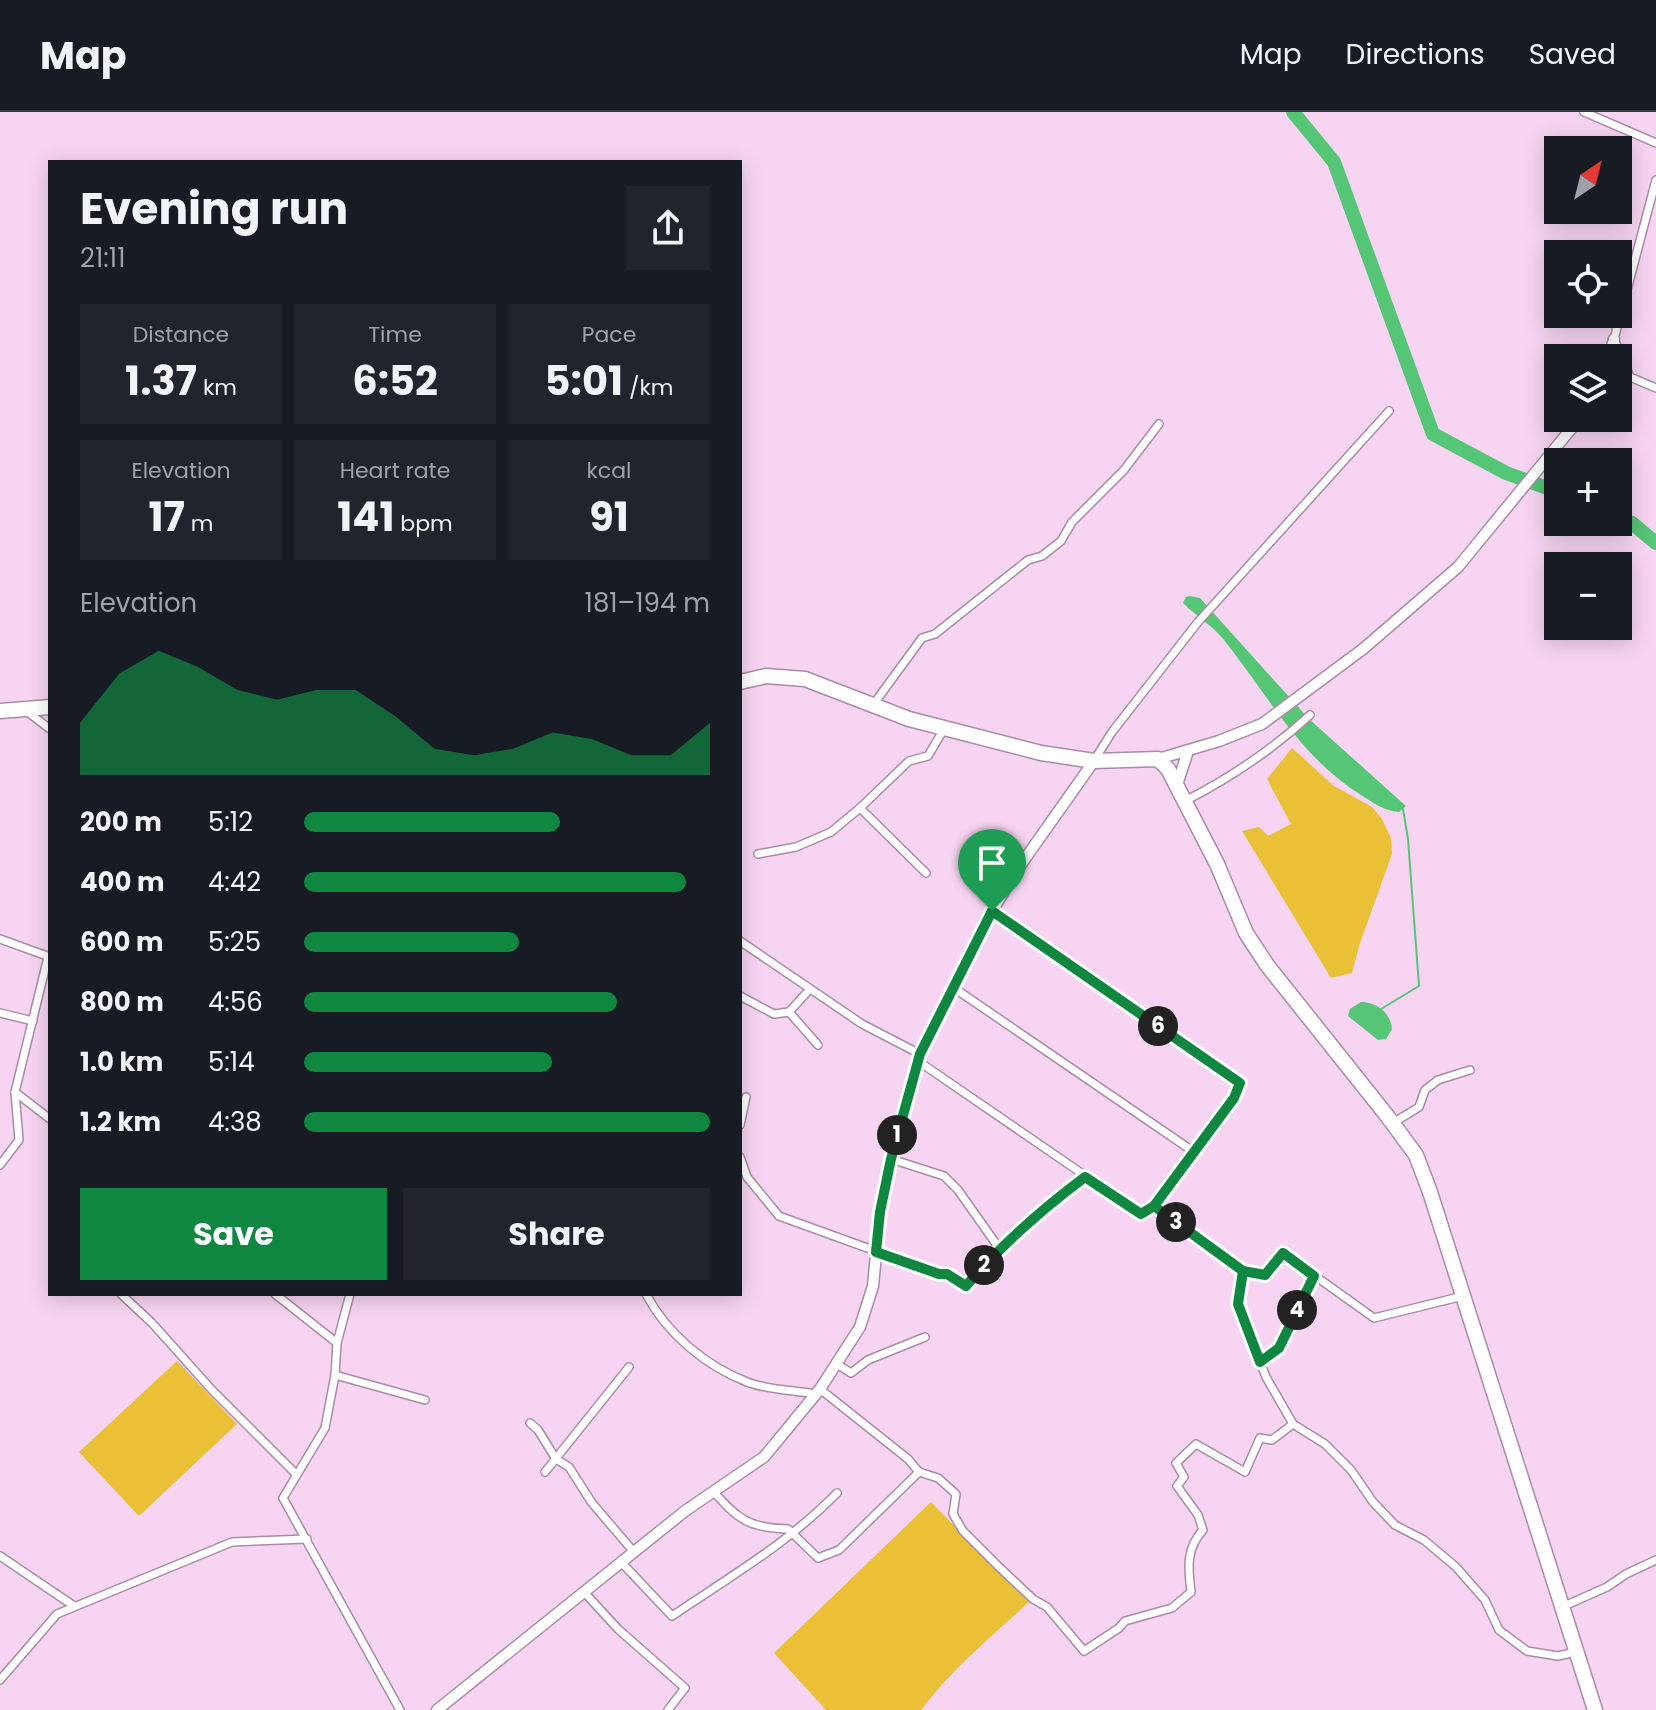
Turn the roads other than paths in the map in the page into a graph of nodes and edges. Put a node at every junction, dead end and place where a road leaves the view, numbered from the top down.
1 (1584, 112) edge
2 (1656, 143) edge
3 (1656, 180) edge
4 (1614, 339) junction
5 (1613, 344) edge
6 (1656, 388) edge
7 (1389, 411) dead end
8 (1159, 424) dead end
9 (1568, 432) edge
10 (742, 682) edge
11 (873, 705) junction
12 (48, 707) edge
13 (23, 709) junction
14 (0, 711) edge
15 (1310, 715) dead end
16 (48, 728) edge
17 (945, 728) junction
18 (1188, 751) junction
19 (1158, 759) junction
20 (1094, 761) junction
21 (1177, 785) junction
22 (1185, 801) junction
23 (860, 808) junction
24 (758, 854) dead end
25 (926, 873) dead end
26 (992, 911) junction
27 (0, 939) edge
28 (742, 942) edge
29 (48, 957) edge
30 (48, 961) edge
31 (954, 988) junction
32 (810, 989) junction
33 (742, 997) edge
34 (789, 1012) junction
35 (0, 1013) edge
36 (33, 1021) junction
37 (818, 1045) dead end
38 (919, 1057) junction
39 (1470, 1070) dead end
40 (15, 1092) junction
41 (746, 1097) dead end
42 (742, 1116) edge
43 (48, 1117) edge
44 (1393, 1123) junction
45 (1194, 1152) junction
46 (891, 1159) junction
47 (742, 1163) edge
48 (0, 1165) edge
49 (1085, 1177) junction
50 (1154, 1206) junction
51 (999, 1248) junction
52 (876, 1252) junction
53 (1243, 1271) junction
54 (1314, 1276) junction
55 (123, 1296) edge
56 (278, 1296) edge
57 (349, 1296) edge
58 (647, 1296) edge
59 (1463, 1296) junction
60 (925, 1337) dead end
61 (337, 1343) junction
62 (1260, 1362) junction
63 (837, 1364) junction
64 (629, 1367) dead end
65 (335, 1375) junction
66 (818, 1392) junction
67 (425, 1400) dead end
68 (530, 1423) dead end
69 (1293, 1424) junction
70 (556, 1459) junction
71 (545, 1472) dead end
72 (919, 1472) junction
73 (296, 1474) junction
74 (713, 1491) junction
75 (837, 1493) dead end
76 (794, 1534) junction
77 (307, 1539) junction
78 (633, 1551) junction
79 (0, 1556) edge
80 (1656, 1560) edge
81 (621, 1562) junction
82 (584, 1592) junction
83 (74, 1606) junction
84 (1562, 1607) junction
85 (1576, 1652) junction
86 (0, 1680) edge
87 (400, 1710) edge
88 (437, 1710) edge
89 (668, 1710) edge
90 (1595, 1710) edge

1 - 2 street
3 - 4 street
4 - 5 street
4 - 6 street
7 - 20 street
8 - 11 street
9 - 18 street
10 - 11 highway
11 - 17 highway
12 - 13 highway
13 - 14 highway
13 - 16 street
15 - 22 street
17 - 20 highway
17 - 23 street
18 - 19 street
18 - 21 street
19 - 20 highway
19 - 21 highway
20 - 26 street
21 - 22 highway
22 - 44 highway
23 - 24 street
23 - 25 street
26 - 31 street
26 - 45 street
27 - 29 street
28 - 32 street
30 - 36 street
31 - 38 street
31 - 45 street
32 - 34 street
32 - 38 street
33 - 34 street
34 - 37 street
35 - 36 street
36 - 40 street
38 - 46 street
38 - 49 street
39 - 44 street
40 - 43 street
40 - 48 street
41 - 42 street
44 - 59 highway
45 - 50 street
46 - 51 street
46 - 52 street
47 - 52 street
49 - 50 street
49 - 51 street
50 - 53 street
51 - 52 street
52 - 63 street
53 - 54 street
53 - 62 street
54 - 59 street
54 - 62 street
55 - 73 street
56 - 61 street
57 - 61 street
58 - 66 street
59 - 84 highway
60 - 63 street
61 - 65 street
62 - 69 street
63 - 66 street
64 - 70 street
65 - 67 street
65 - 73 street
66 - 72 street
66 - 74 street
68 - 70 street
69 - 72 street
69 - 85 street
70 - 71 street
70 - 78 street
72 - 76 street
73 - 77 street
74 - 76 street
74 - 78 street
75 - 76 street
76 - 81 street
77 - 83 street
77 - 87 street
78 - 81 street
79 - 83 street
80 - 84 street
81 - 82 street
82 - 88 street
82 - 89 street
83 - 86 street
84 - 85 highway
85 - 90 highway

